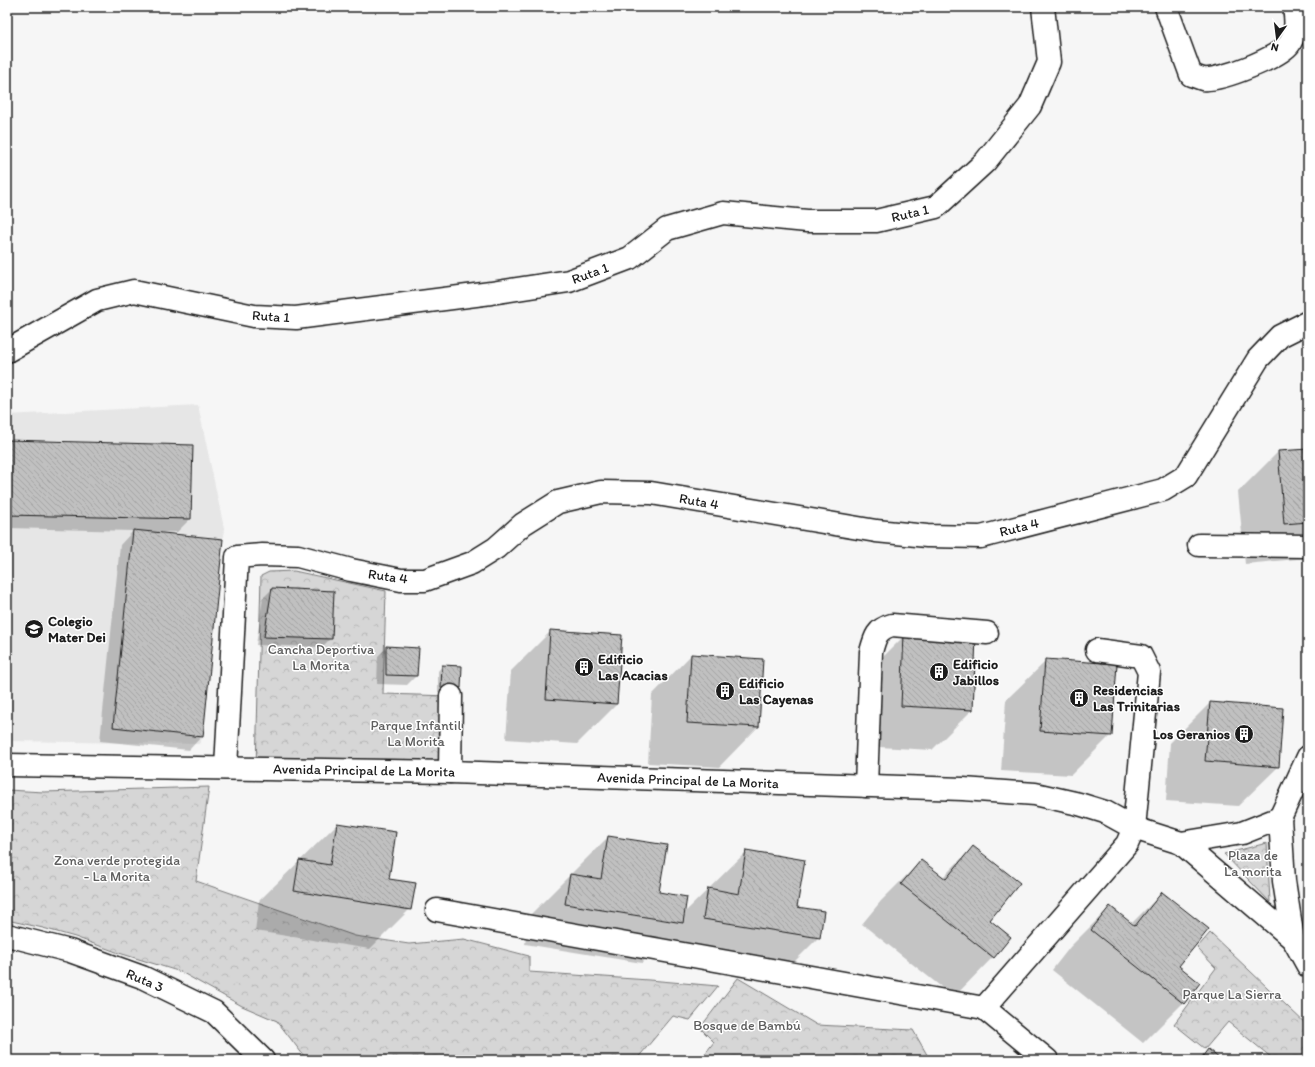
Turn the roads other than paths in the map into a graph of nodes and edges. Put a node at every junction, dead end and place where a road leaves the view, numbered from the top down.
1 (1043, 7) edge
2 (1166, 7) edge
3 (1294, 7) edge
4 (1308, 322) edge
5 (7, 351) edge
6 (1199, 545) dead end
7 (1308, 546) edge
8 (987, 633) dead end
9 (1096, 650) dead end
10 (451, 696) dead end
11 (1308, 757) edge
12 (7, 765) edge
13 (226, 768) junction
14 (450, 772) junction
15 (866, 786) junction
16 (1280, 818) junction
17 (1134, 828) junction
18 (1181, 843) junction
19 (437, 910) dead end
20 (7, 935) edge
21 (1293, 939) junction
22 (1308, 966) edge
23 (984, 1008) junction
24 (263, 1060) edge
25 (1047, 1060) edge

1 - 5 street, Ruta 1
2 - 3 street
4 - 13 street, Ruta 4
6 - 7 street
8 - 15 street
9 - 17 street
10 - 14 street
11 - 16 street
12 - 13 street, Avenida Principal de La Morita
13 - 14 street, Avenida Principal de La Morita
14 - 15 street, Avenida Principal de La Morita
15 - 17 street, Avenida Principal de La Morita
16 - 18 street
16 - 21 street
17 - 18 street, Avenida Principal de La Morita
17 - 23 street
18 - 21 street, Avenida Principal de La Morita
19 - 23 street
20 - 24 street, Ruta 3
21 - 22 street, Avenida Principal de La Morita
23 - 25 street

